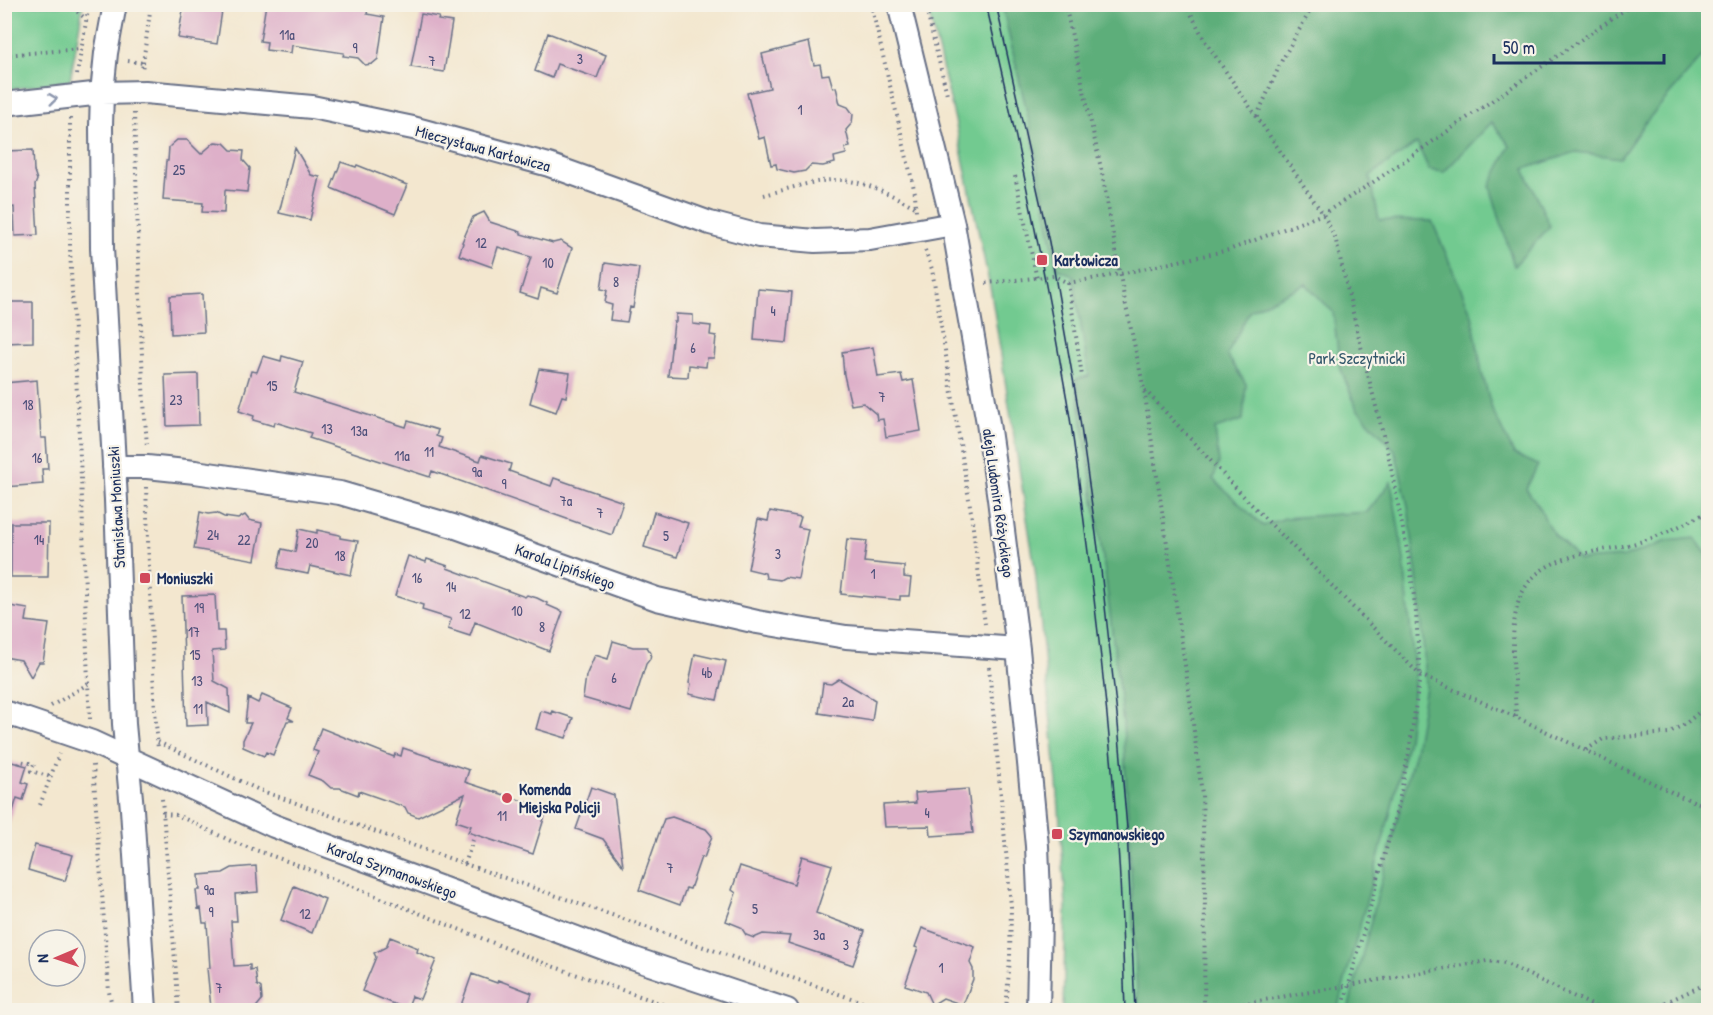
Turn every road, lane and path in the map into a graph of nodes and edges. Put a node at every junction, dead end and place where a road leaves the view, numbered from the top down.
1 (68, 4) edge
2 (89, 4) edge
3 (115, 4) edge
4 (151, 4) edge
5 (871, 4) edge
6 (898, 4) edge
7 (1065, 4) edge
8 (1186, 4) edge
9 (1314, 4) edge
10 (1633, 4) edge
11 (86, 19) junction
12 (81, 49) junction
13 (4, 55) edge
14 (128, 61) dead end
15 (143, 63) junction
16 (141, 79) dead end
17 (76, 81) dead end
18 (102, 93) junction
19 (4, 104) edge
20 (134, 106) dead end
21 (70, 113) dead end
22 (1257, 117) junction
23 (1015, 176) dead end
24 (764, 195) dead end
25 (915, 208) junction
26 (1323, 214) junction
27 (953, 224) junction
28 (921, 231) junction
29 (932, 269) dead end
30 (1120, 274) junction
31 (1037, 279) junction
32 (986, 283) dead end
33 (1068, 283) junction
34 (1082, 376) dead end
35 (1144, 389) junction
36 (147, 450) dead end
37 (114, 467) junction
38 (146, 480) dead end
39 (1708, 512) edge
40 (1018, 649) junction
41 (1420, 675) junction
42 (88, 684) junction
43 (1708, 705) edge
44 (45, 709) dead end
45 (4, 712) edge
46 (1516, 717) junction
47 (90, 724) dead end
48 (158, 742) junction
49 (1586, 750) junction
50 (59, 754) dead end
51 (93, 756) dead end
52 (127, 759) junction
53 (158, 759) dead end
54 (19, 764) dead end
55 (51, 777) junction
56 (40, 805) dead end
57 (162, 805) dead end
58 (1708, 806) edge
59 (163, 814) junction
60 (473, 840) dead end
61 (465, 864) junction
62 (1708, 982) edge
63 (1349, 984) junction
64 (113, 1011) edge
65 (146, 1011) edge
66 (179, 1011) edge
67 (680, 1011) edge
68 (787, 1011) edge
69 (885, 1011) edge
70 (1038, 1011) edge
71 (1206, 1011) edge
72 (1342, 1011) edge
73 (1602, 1011) edge
74 (1648, 1011) edge

1 - 11 path
2 - 11 path
3 - 18 street, Stanisława Moniuszki
4 - 15 path
5 - 25 path
6 - 27 street, aleja Ludomira Różyckiego
7 - 30 path
8 - 22 path
9 - 22 path
10 - 26 path
11 - 12 path
12 - 13 path
12 - 17 path
14 - 15 path
15 - 16 path
19 -> 18 street, Mieczysława Karłowicza
18 - 28 street, Mieczysława Karłowicza
18 - 37 street, Stanisława Moniuszki
20 - 36 path
21 - 42 path
22 - 26 path
23 - 31 path
24 - 25 path
25 - 28 path
26 - 30 path
26 - 41 path
27 - 28 street, Mieczysława Karłowicza
27 - 40 street, aleja Ludomira Różyckiego
28 - 29 path
30 - 33 path
30 - 35 path
31 - 32 path
31 - 33 path
33 - 34 path
35 - 41 path
35 - 71 path
37 - 40 street, Karola Lipińskiego
37 - 52 street, Stanisława Moniuszki
38 - 48 path
39 - 46 path
40 - 70 street, aleja Ludomira Różyckiego
41 - 46 path
41 - 63 path
42 - 44 path
42 - 47 path
43 - 49 path
45 - 52 street, Karola Szymanowskiego
46 - 49 path
48 - 53 path
48 - 61 path
49 - 58 path
50 - 55 path
51 - 64 path
52 - 65 street, Stanisława Moniuszki
52 - 68 street, Karola Szymanowskiego
54 - 55 path
55 - 56 path
57 - 59 path
59 - 66 path
59 - 67 path
60 - 61 path
61 - 69 path
62 - 74 path
63 - 71 path
63 - 72 path
63 - 73 path

